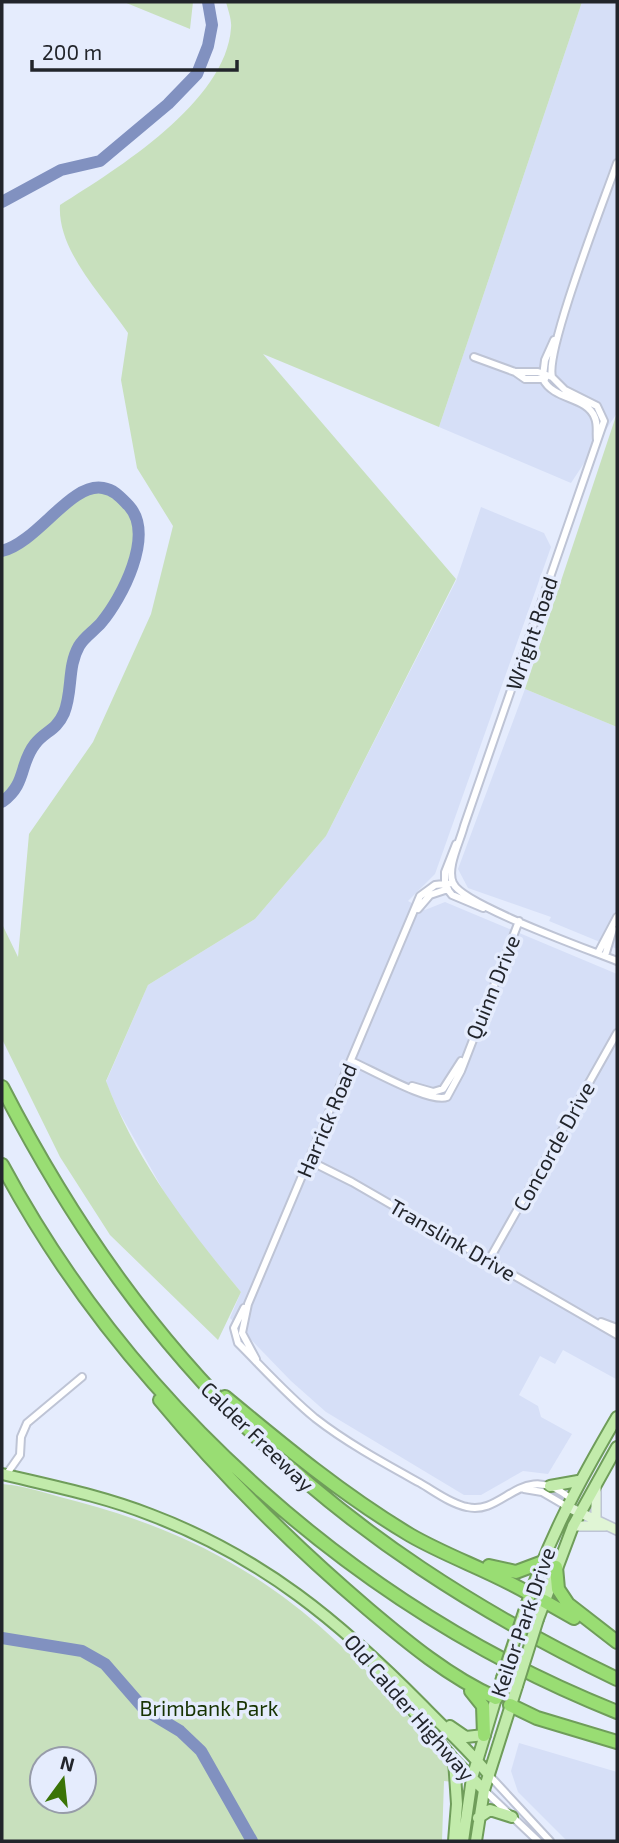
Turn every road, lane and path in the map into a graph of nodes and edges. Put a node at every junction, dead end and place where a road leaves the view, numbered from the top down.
1 (617, 163) edge
2 (561, 326) junction
3 (474, 357) dead end
4 (543, 376) junction
5 (552, 377) junction
6 (597, 440) junction
7 (464, 826) junction
8 (453, 883) junction
9 (445, 886) junction
10 (506, 916) junction
11 (617, 917) edge
12 (519, 921) junction
13 (602, 955) junction
14 (617, 961) edge
15 (617, 1033) edge
16 (351, 1061) junction
17 (2, 1087) edge
18 (310, 1161) junction
19 (2, 1165) edge
20 (37, 1226) junction
21 (489, 1260) junction
22 (596, 1320) junction
23 (617, 1328) edge
24 (617, 1335) edge
25 (173, 1350) junction
26 (82, 1377) dead end
27 (617, 1417) edge
28 (617, 1447) edge
29 (4, 1475) edge
30 (578, 1481) junction
31 (596, 1485) junction
32 (550, 1486) junction
33 (518, 1489) junction
34 (568, 1502) junction
35 (587, 1513) junction
36 (380, 1516) junction
37 (573, 1526) junction
38 (614, 1528) edge
39 (540, 1563) junction
40 (556, 1567) junction
41 (530, 1594) junction
42 (544, 1601) junction
43 (337, 1625) junction
44 (617, 1643) edge
45 (439, 1664) junction
46 (617, 1679) edge
47 (496, 1698) junction
48 (418, 1700) junction
49 (510, 1705) junction
50 (617, 1713) edge
51 (484, 1735) junction
52 (617, 1742) edge
53 (454, 1760) junction
54 (477, 1760) junction
55 (489, 1775) junction
56 (472, 1778) junction
57 (484, 1790) junction
58 (512, 1817) junction
59 (478, 1818) junction
60 (548, 1840) edge
61 (454, 1841) edge
62 (463, 1841) edge
63 (476, 1841) edge
64 (538, 1841) edge

1 - 2 street
2 - 4 street
2 - 5 street
3 - 4 street, Wright Road
4 - 5 street, Wright Road
4 - 6 street
5 - 6 street, Wright Road
6 - 7 street, Wright Road
7 - 8 street, Wright Road
7 - 9 street, Wright Road
8 - 9 street
8 - 10 street
9 - 10 street
9 - 16 street, Harrick Road
10 - 12 street
11 - 13 street
12 - 13 street
12 - 16 street, Quinn Drive
13 - 14 street
15 - 21 street, Concorde Drive
16 - 18 street, Harrick Road
17 - 25 highway, Calder Freeway
18 - 21 street, Translink Drive
18 - 33 street, Harrick Road
19 - 20 highway, Calder Freeway
20 - 45 highway
20 - 50 highway, Calder Freeway
21 - 22 street, Translink Drive
22 - 23 street, Translink Drive
22 - 24 street, Translink Drive
25 - 36 highway
25 - 46 highway, Calder Freeway
26 - 29 street, Old Calder Highway
27 - 30 main road, Keilor Park Drive
28 - 31 main road, Keilor Park Drive
29 - 43 main road, Old Calder Highway
30 - 32 main road
30 - 34 main road, Keilor Park Drive
31 - 35 main road, Keilor Park Drive
31 - 35 main road
32 - 33 street, Harrick Road
32 - 34 street
33 - 34 street
34 - 35 main road
34 - 39 main road, Keilor Park Drive
35 - 37 main road, Keilor Park Drive
35 - 38 main road
36 - 39 highway
36 - 41 highway
37 - 38 main road
37 - 40 main road, Keilor Park Drive
39 - 41 main road, Keilor Park Drive
40 - 42 main road, Keilor Park Drive
40 - 44 highway
41 - 42 main road
41 - 47 main road, Keilor Park Drive, bridge
42 - 44 highway
42 - 49 main road, Keilor Park Drive, bridge
43 - 48 main road, Old Calder Highway
43 - 53 main road, Old Calder Highway
45 - 47 highway
45 - 51 highway
47 - 49 main road
47 - 51 main road, Keilor Park Drive
48 - 51 main road
48 - 54 main road, Old Calder Highway
49 - 52 highway
49 - 55 main road, Keilor Park Drive
51 - 54 main road, Keilor Park Drive
53 - 56 main road, Old Calder Highway
53 - 61 main road
54 - 55 main road, Old Calder Highway
54 - 56 main road, Keilor Park Drive
55 - 57 main road, Keilor Park Drive
55 - 60 street
56 - 57 main road, Old Calder Highway
56 - 62 main road, Keilor Park Drive
57 - 58 street
57 - 59 main road, Keilor Park Drive
58 - 59 main road
58 - 64 street
59 - 63 main road, Keilor Park Drive

